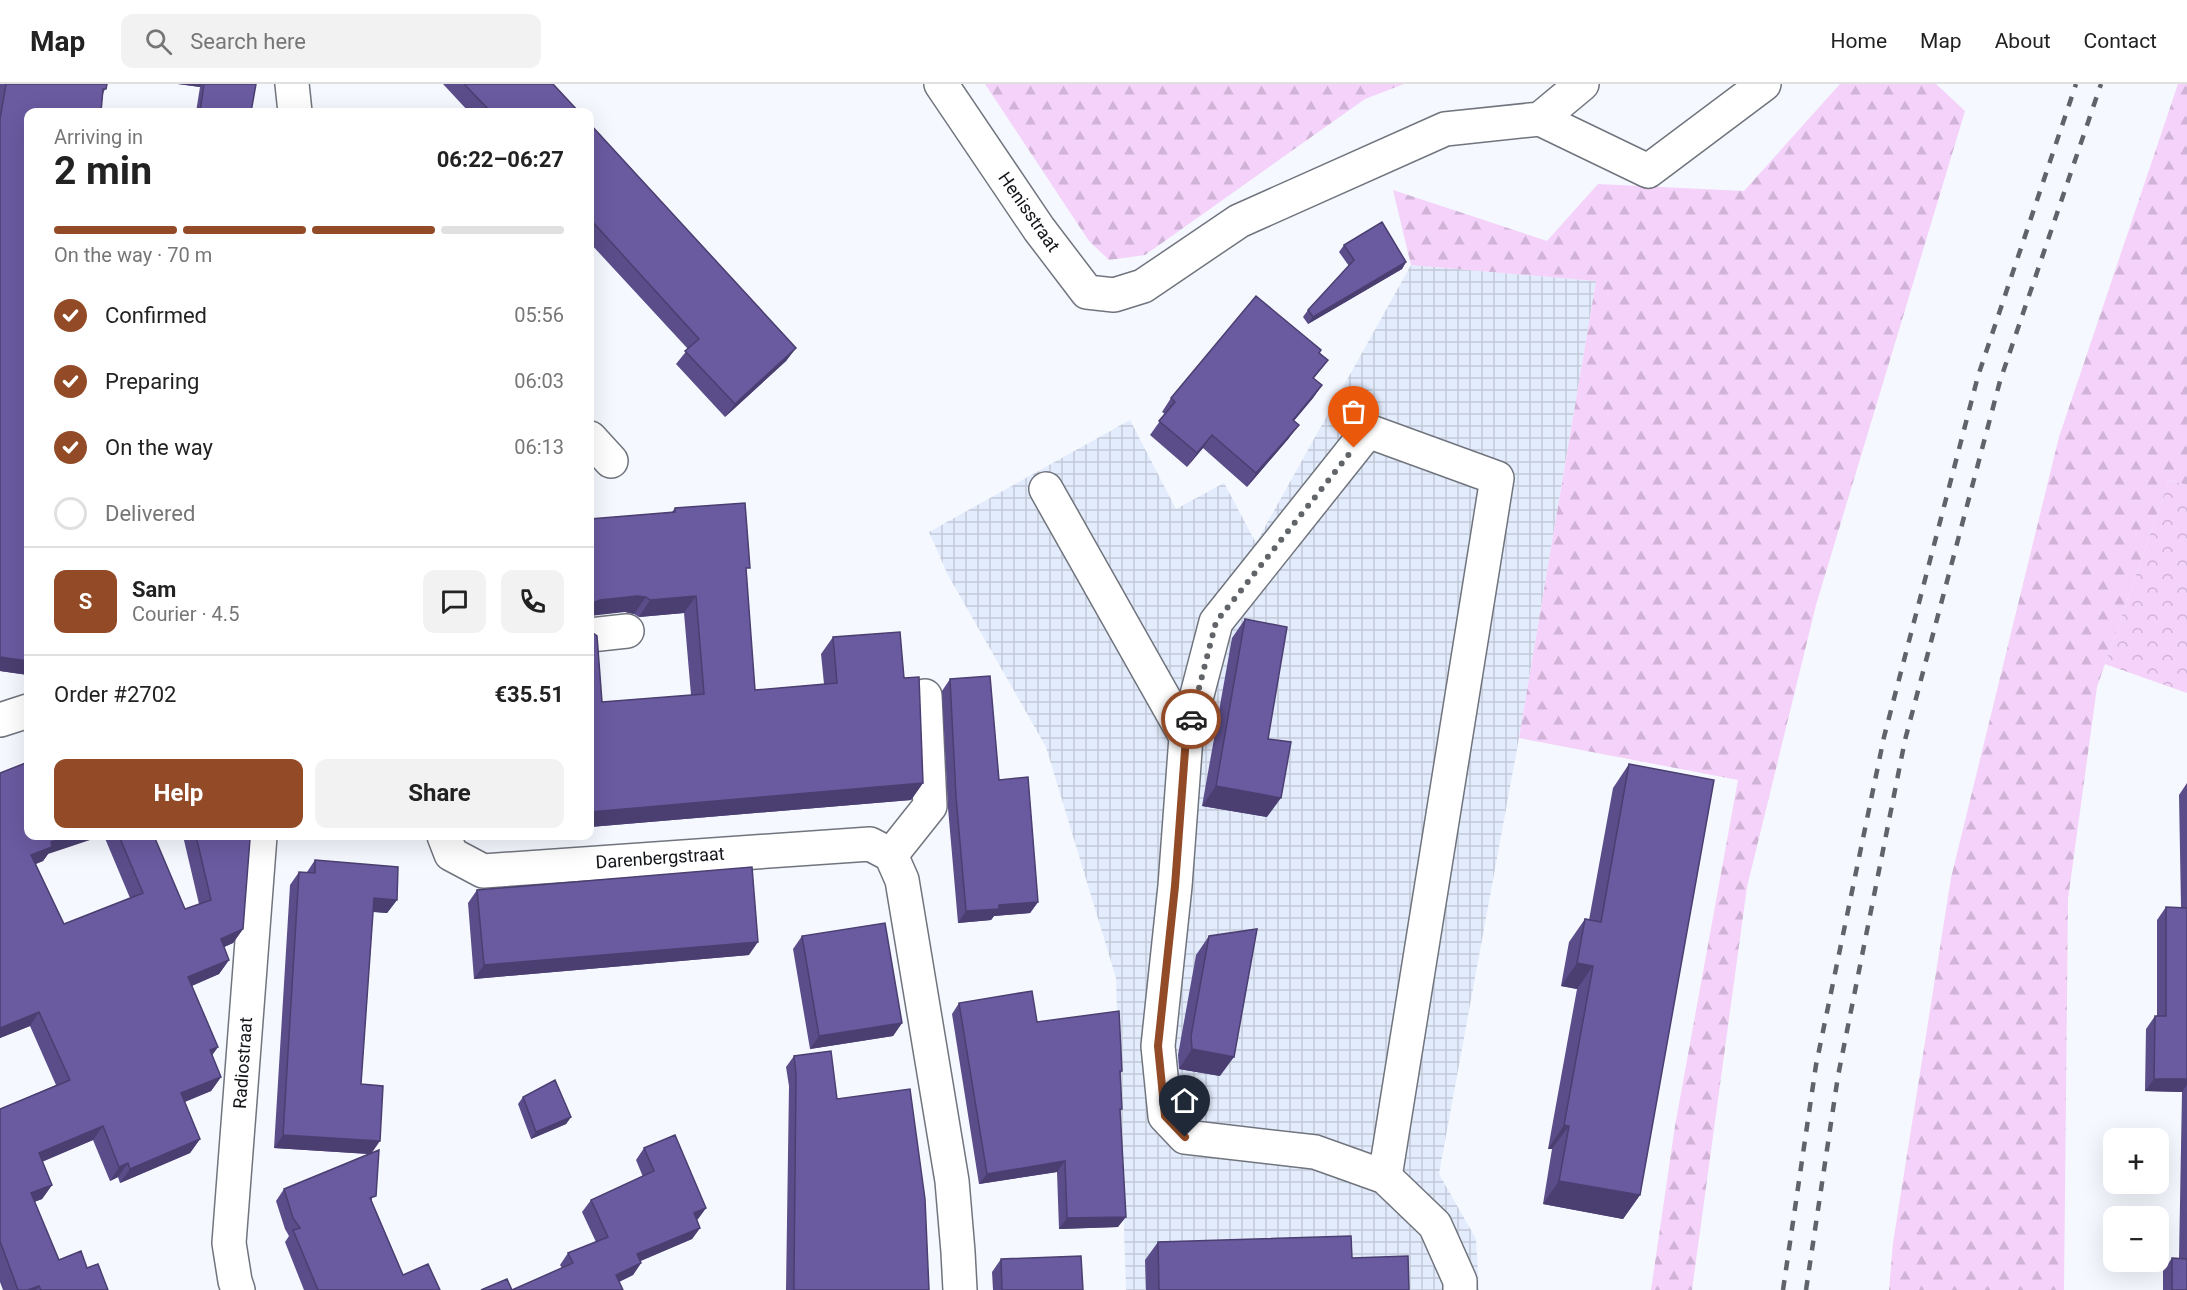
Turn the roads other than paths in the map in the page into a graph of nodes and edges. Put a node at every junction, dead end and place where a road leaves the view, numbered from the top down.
1 (292, 84) edge
2 (941, 84) edge
3 (1582, 84) edge
4 (1764, 84) edge
5 (295, 108) edge
6 (1540, 119) junction
7 (1046, 489) dead end
8 (627, 631) dead end
9 (594, 635) edge
10 (925, 696) dead end
11 (24, 712) edge
12 (0, 720) edge
13 (1186, 737) junction
14 (260, 840) edge
15 (446, 840) edge
16 (891, 855) junction
17 (1385, 1177) junction
18 (238, 1290) edge
19 (960, 1290) edge
20 (1460, 1290) edge

1 - 5 street
2 - 6 street, Henisstraat
3 - 6 street
4 - 6 street
7 - 13 street
8 - 9 street
10 - 16 street
11 - 12 street
13 - 17 street
13 - 17 street
14 - 18 street, Radiostraat
15 - 16 street, Darenbergstraat
16 - 19 street
17 - 20 street

